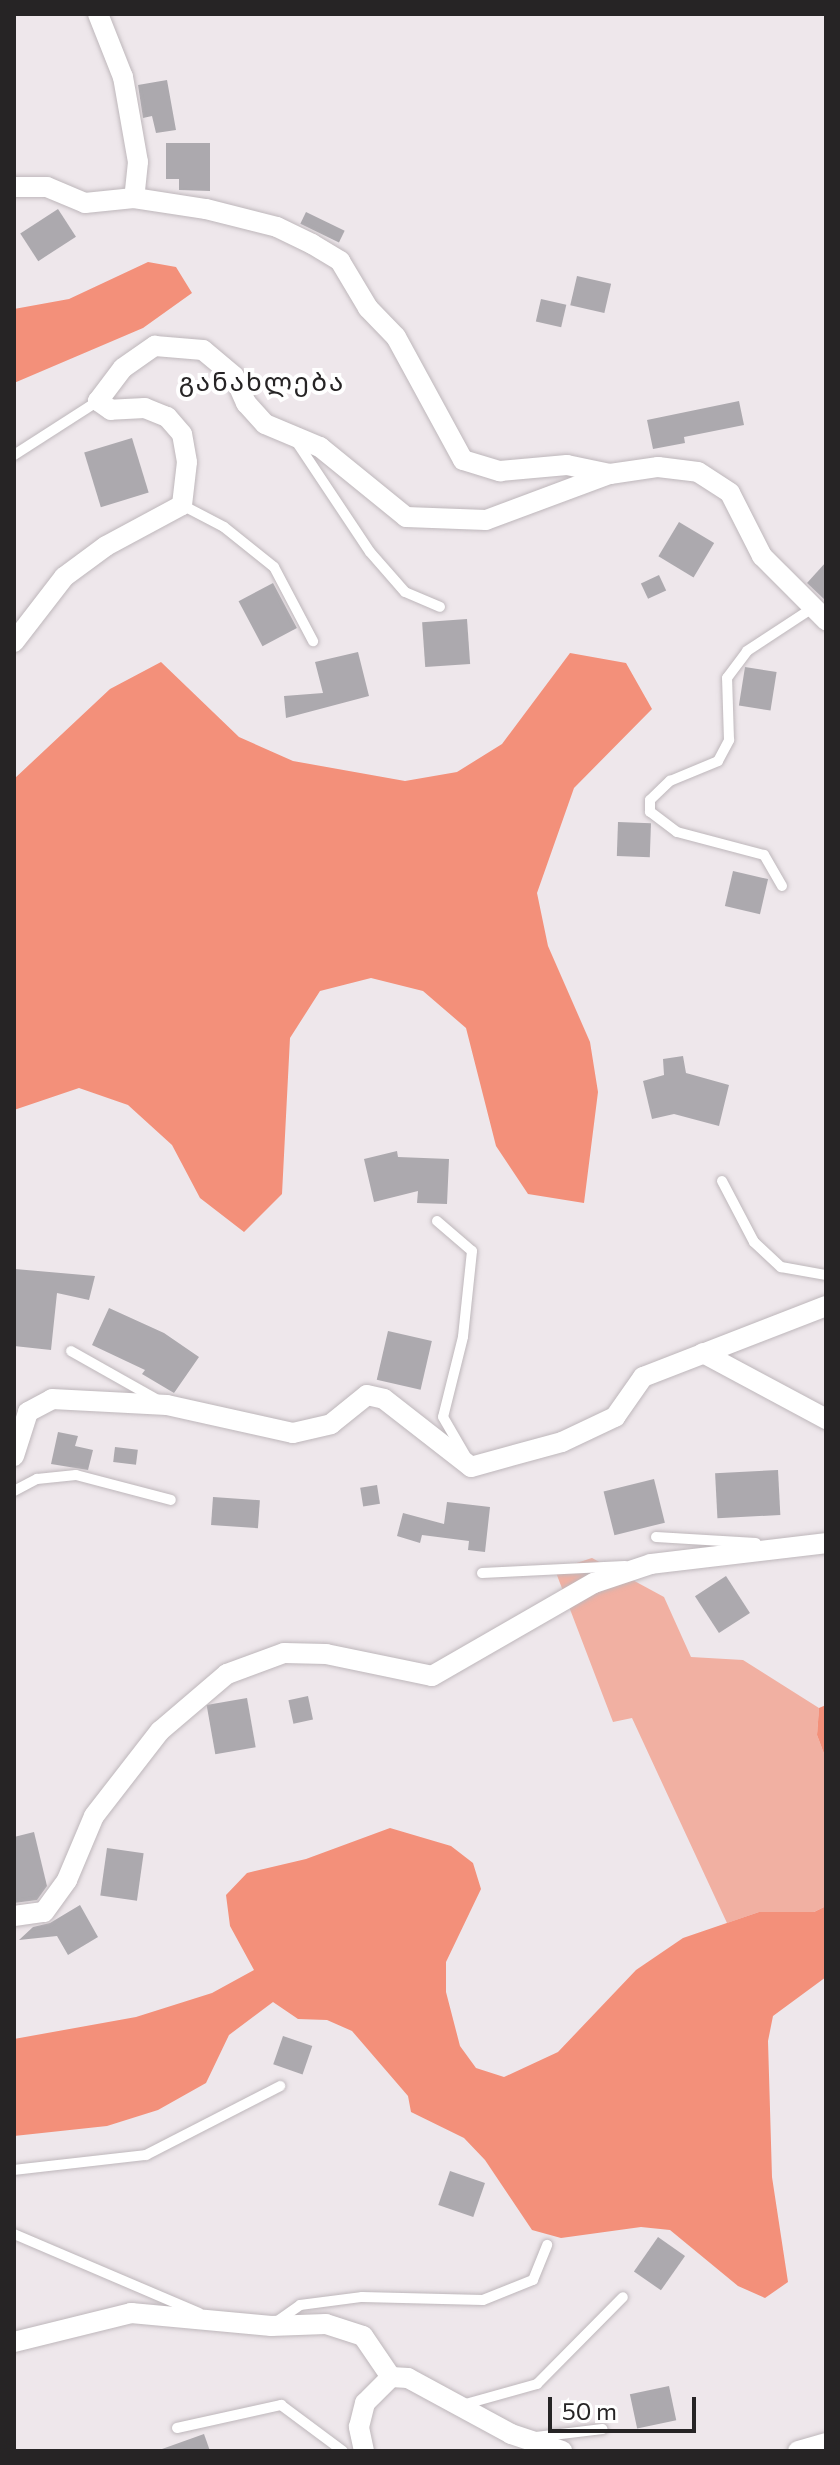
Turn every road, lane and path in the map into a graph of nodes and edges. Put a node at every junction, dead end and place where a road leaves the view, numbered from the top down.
1 (98, 14) edge
2 (14, 187) edge
3 (134, 198) junction
4 (98, 401) junction
5 (293, 436) junction
6 (14, 455) edge
7 (610, 474) junction
8 (182, 505) junction
9 (440, 607) dead end
10 (820, 614) edge
11 (313, 641) dead end
12 (14, 642) edge
13 (782, 886) dead end
14 (722, 1181) dead end
15 (437, 1221) dead end
16 (826, 1275) edge
17 (826, 1306) edge
18 (71, 1351) dead end
19 (703, 1353) junction
20 (167, 1405) junction
21 (826, 1419) edge
22 (14, 1456) edge
23 (471, 1467) junction
24 (14, 1491) edge
25 (171, 1500) dead end
26 (656, 1537) dead end
27 (820, 1545) edge
28 (651, 1564) junction
29 (482, 1573) dead end
30 (14, 1916) edge
31 (280, 2086) dead end
32 (14, 2170) edge
33 (14, 2234) edge
34 (547, 2245) dead end
35 (623, 2297) dead end
36 (216, 2321) junction
37 (271, 2326) junction
38 (14, 2342) edge
39 (386, 2380) junction
40 (460, 2406) junction
41 (177, 2428) dead end
42 (603, 2429) dead end
43 (526, 2439) junction
44 (826, 2443) edge
45 (343, 2451) edge
46 (364, 2451) edge
47 (562, 2451) edge
48 (798, 2451) edge

1 - 3 street
2 - 3 street
3 - 7 street
4 - 5 street
4 - 6 lane
4 - 8 street
5 - 7 street
5 - 9 lane
7 - 10 street
8 - 11 lane
8 - 12 street
10 - 13 lane
14 - 16 lane
15 - 23 lane
17 - 19 street
18 - 20 lane
19 - 21 street
19 - 23 street
20 - 22 street
20 - 23 street
24 - 25 lane
26 - 27 lane
27 - 28 street
28 - 29 lane
28 - 30 street
31 - 32 lane
33 - 36 lane
34 - 37 lane
35 - 40 lane
36 - 37 street
36 - 38 street
37 - 39 street
39 - 40 street
39 - 46 street
40 - 43 street
41 - 45 lane
42 - 43 lane
43 - 47 street
44 - 48 street

